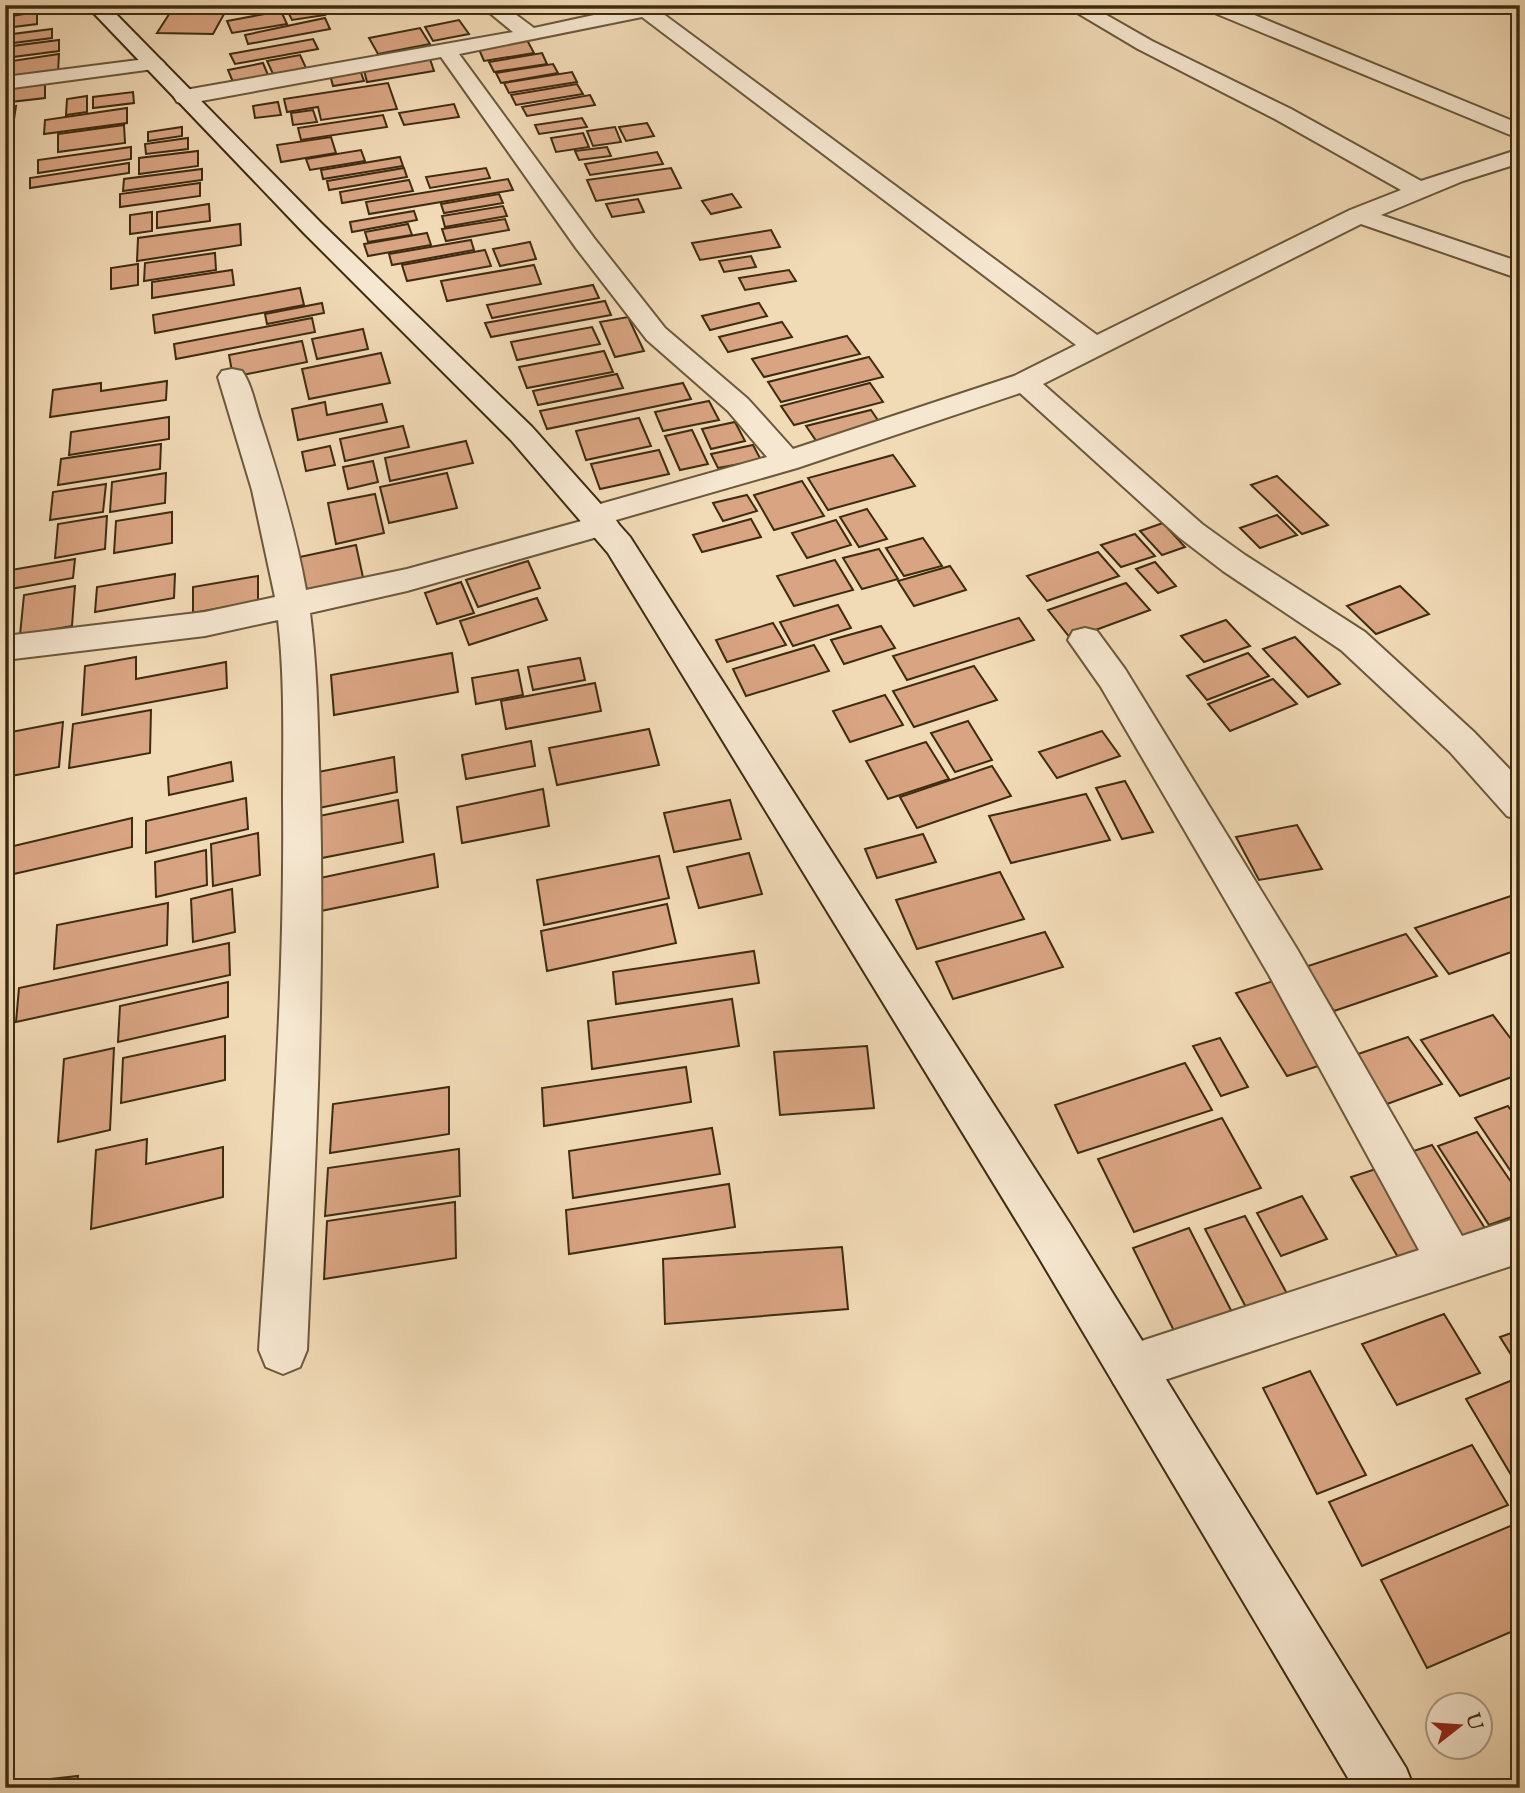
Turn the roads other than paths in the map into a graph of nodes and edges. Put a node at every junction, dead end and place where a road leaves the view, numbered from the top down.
1 (96, 5) edge
2 (490, 5) edge
3 (1074, 5) edge
4 (1212, 5) edge
5 (658, 8) edge
6 (530, 35) junction
7 (446, 50) junction
8 (154, 64) junction
9 (5, 83) edge
10 (185, 97) junction
11 (1520, 132) edge
12 (1520, 156) edge
13 (1419, 190) junction
14 (1359, 215) junction
15 (1520, 271) edge
16 (1095, 347) junction
17 (232, 377) dead end
18 (1024, 382) junction
19 (787, 461) junction
20 (600, 520) junction
21 (293, 606) junction
22 (1085, 640) dead end
23 (5, 648) edge
24 (1520, 805) edge
25 (1520, 1240) edge
26 (1451, 1262) junction
27 (283, 1350) dead end
28 (1131, 1367) junction
29 (1386, 1788) edge

1 - 8 street
2 - 6 street
3 - 13 street
4 - 11 street
5 - 6 street
5 - 16 street
6 - 7 street
7 - 10 street
7 - 19 street
8 - 9 street
8 - 10 street
10 - 20 street
12 - 13 street
13 - 14 street
14 - 15 street
14 - 16 street
16 - 18 street
17 - 21 street
18 - 19 street
18 - 24 street
19 - 20 street
20 - 21 street
20 - 28 street
21 - 23 street
21 - 27 street
22 - 26 street
25 - 26 street
26 - 28 street
28 - 29 street

